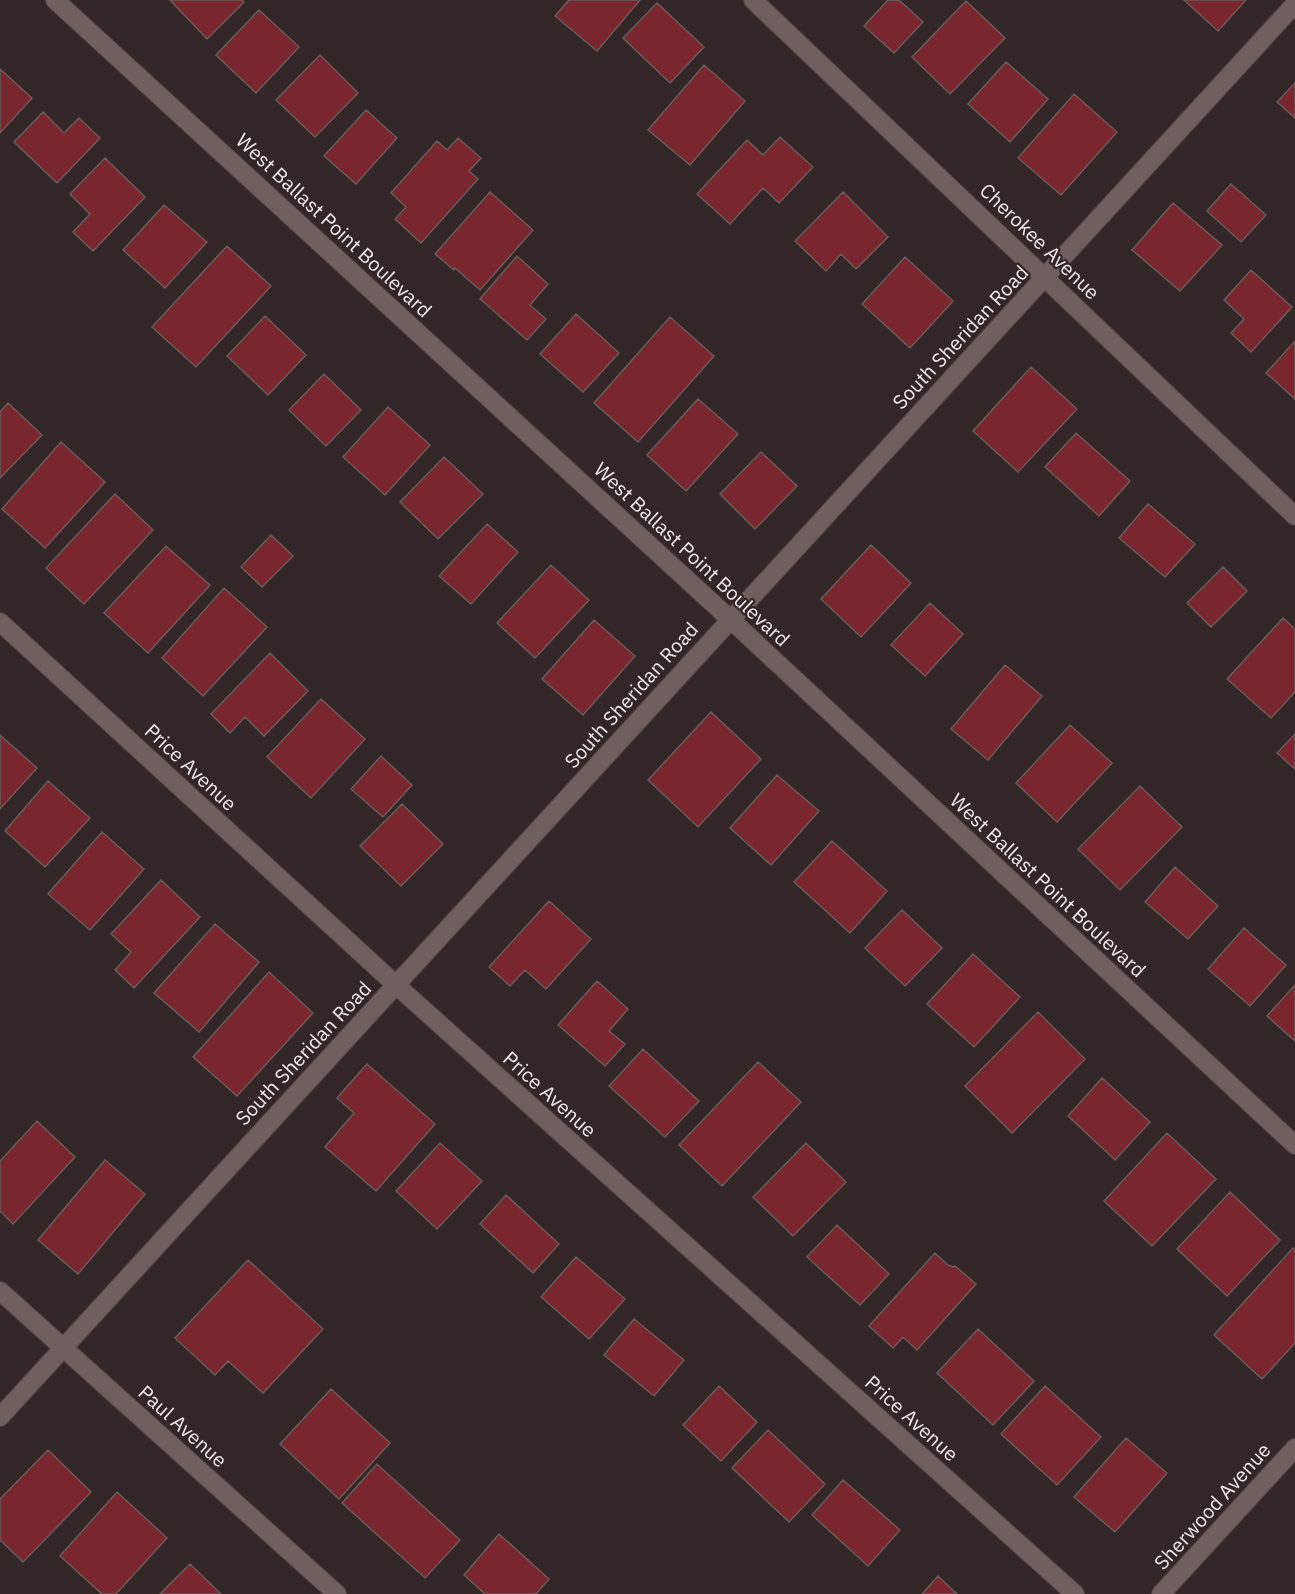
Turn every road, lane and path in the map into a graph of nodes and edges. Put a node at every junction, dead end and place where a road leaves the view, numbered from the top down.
1 (56, 0) edge
2 (753, 0) edge
3 (1295, 4) edge
4 (1045, 278) junction
5 (1295, 516) edge
6 (730, 619) junction
7 (0, 622) edge
8 (396, 985) junction
9 (1295, 1145) edge
10 (0, 1291) edge
11 (62, 1348) junction
12 (0, 1417) edge
13 (1295, 1448) edge
14 (337, 1594) edge
15 (1075, 1594) edge
16 (1161, 1594) edge

1 - 6 street, West Ballast Point Boulevard
2 - 4 street, Cherokee Avenue
3 - 4 street, South Sheridan Road
4 - 5 street, Cherokee Avenue
4 - 6 street, South Sheridan Road
6 - 8 street, South Sheridan Road
6 - 9 street, West Ballast Point Boulevard
7 - 8 street, Price Avenue
8 - 11 street, South Sheridan Road
8 - 15 street, Price Avenue
10 - 11 street, Paul Avenue
11 - 12 street, South Sheridan Road
11 - 14 street, Paul Avenue
13 - 16 street, Sherwood Avenue

